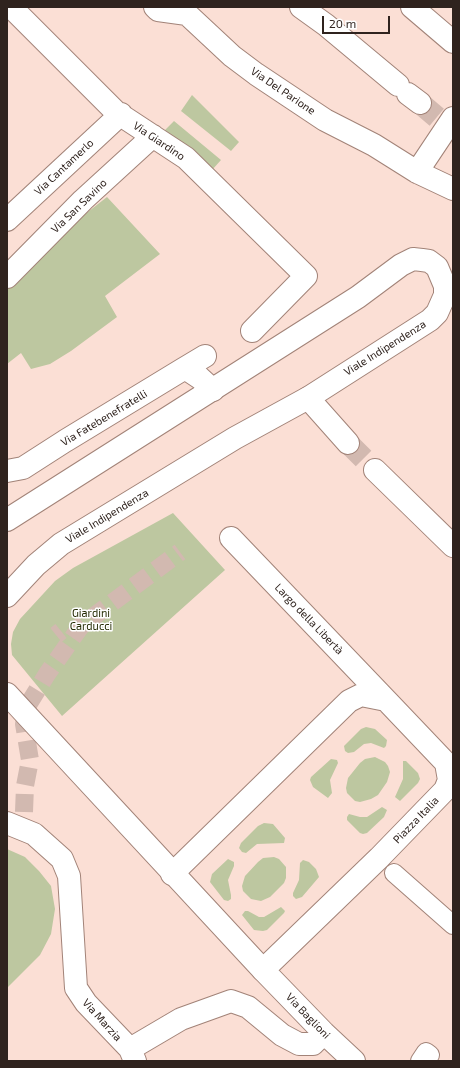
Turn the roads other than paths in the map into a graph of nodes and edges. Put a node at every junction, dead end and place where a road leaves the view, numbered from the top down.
1 (11, 7) edge
2 (155, 7) edge
3 (300, 7) edge
4 (412, 7) edge
5 (453, 42) edge
6 (409, 94) tunnel mouth
7 (121, 114) junction
8 (447, 122) edge
9 (153, 136) junction
10 (417, 172) junction
11 (453, 189) edge
12 (7, 220) edge
13 (7, 277) edge
14 (449, 287) edge
15 (252, 331) dead end
16 (205, 356) dead end
17 (185, 368) junction
18 (213, 390) junction
19 (308, 398) junction
20 (348, 443) tunnel mouth
21 (15, 470) edge
22 (375, 470) tunnel mouth
23 (7, 520) edge
24 (231, 538) dead end
25 (453, 546) edge
26 (7, 596) edge
27 (7, 694) edge
28 (386, 700) junction
29 (7, 823) edge
30 (394, 873) dead end
31 (172, 874) junction
32 (453, 925) edge
33 (263, 970) junction
34 (324, 1033) junction
35 (133, 1055) edge
36 (354, 1061) edge

1 - 7 street, Via Giardino
2 - 10 street, Via Del Parione
3 - 6 street
4 - 5 street
7 - 9 street, Via Giardino
7 - 12 street, Via Cantamerlo
8 - 10 street
9 - 13 street, Via San Savino
9 - 15 street, Via Giardino
10 - 11 street, Via Del Parione
14 - 18 street, Viale Indipendenza
14 - 19 street, Viale Indipendenza
16 - 17 street, Via Fatebenefratelli
17 - 18 street
17 - 21 street, Via Fatebenefratelli
18 - 23 street, Viale Indipendenza
19 - 20 street
19 - 26 street, Viale Indipendenza
22 - 25 street
24 - 28 street, Largo della Libertà
27 - 31 street
28 - 31 street
28 - 33 street, Piazza Italia
29 - 35 street, Via Marzia
30 - 32 street
31 - 33 street
33 - 34 street, Via Baglioni
34 - 35 street, Via Marzia
34 - 36 street, Via Baglioni

